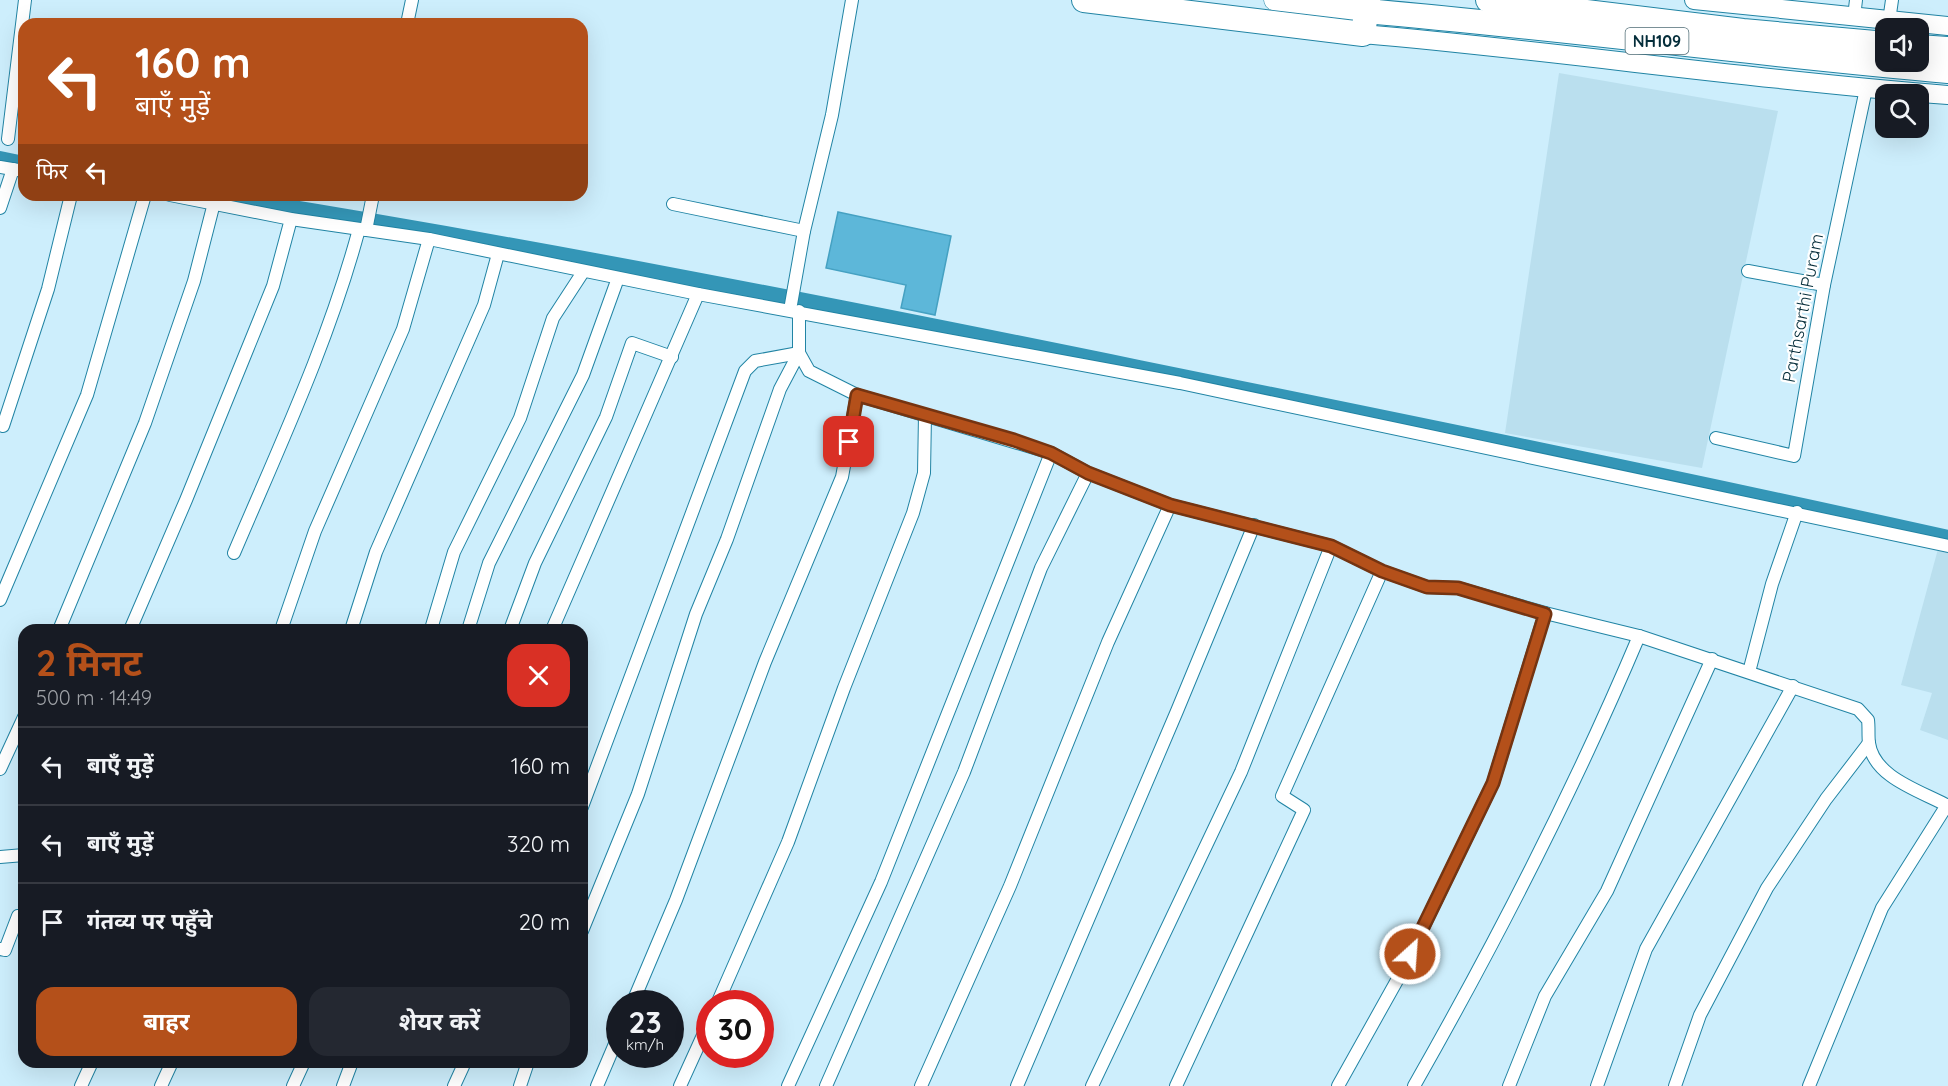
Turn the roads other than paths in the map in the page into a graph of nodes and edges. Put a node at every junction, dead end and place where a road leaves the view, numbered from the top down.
1 (25, 0) edge
2 (412, 0) edge
3 (852, 0) edge
4 (1084, 0) edge
5 (1274, 0) edge
6 (1488, 0) edge
7 (1694, 0) edge
8 (1892, 0) edge
9 (1713, 1) edge
10 (1787, 5) edge
11 (1855, 8) edge
12 (1366, 15) edge
13 (23, 18) edge
14 (408, 18) edge
15 (1889, 18) edge
16 (1875, 23) edge
17 (1948, 26) edge
18 (1929, 28) edge
19 (1875, 32) edge
20 (1929, 48) edge
21 (1948, 49) edge
22 (18, 57) edge
23 (1948, 71) edge
24 (1866, 88) junction
25 (1948, 95) edge
26 (8, 139) dead end
27 (12, 169) edge
28 (70, 201) edge
29 (143, 201) edge
30 (208, 201) edge
31 (371, 201) edge
32 (214, 202) junction
33 (673, 204) dead end
34 (0, 208) edge
35 (291, 219) junction
36 (365, 225) junction
37 (804, 231) junction
38 (429, 239) junction
39 (498, 254) junction
40 (1748, 270) dead end
41 (583, 272) junction
42 (618, 278) junction
43 (1824, 285) junction
44 (698, 294) junction
45 (794, 305) junction
46 (799, 353) junction
47 (672, 357) junction
48 (857, 395) junction
49 (925, 415) junction
50 (3, 426) dead end
51 (1716, 438) dead end
52 (1051, 453) junction
53 (1088, 473) junction
54 (1170, 505) junction
55 (1797, 512) junction
56 (1254, 525) junction
57 (1331, 546) junction
58 (1948, 546) edge
59 (234, 554) dead end
60 (1382, 571) junction
61 (0, 600) edge
62 (1545, 614) junction
63 (61, 624) edge
64 (133, 624) edge
65 (283, 624) edge
66 (353, 624) edge
67 (433, 624) edge
68 (470, 624) edge
69 (512, 624) edge
70 (555, 624) edge
71 (1639, 636) junction
72 (1712, 659) junction
73 (1749, 672) junction
74 (1793, 686) junction
75 (18, 730) edge
76 (1869, 743) junction
77 (0, 769) edge
78 (588, 791) edge
79 (1947, 806) edge
80 (18, 856) edge
81 (0, 857) edge
82 (18, 916) edge
83 (588, 916) edge
84 (0, 949) edge
85 (638, 990) edge
86 (723, 990) edge
87 (696, 1051) edge
88 (606, 1065) edge
89 (89, 1068) edge
90 (169, 1068) edge
91 (301, 1068) edge
92 (350, 1068) edge
93 (462, 1068) edge
94 (526, 1068) edge
95 (81, 1086) edge
96 (161, 1086) edge
97 (293, 1086) edge
98 (344, 1086) edge
99 (454, 1086) edge
100 (520, 1086) edge
101 (597, 1086) edge
102 (680, 1086) edge
103 (788, 1086) edge
104 (826, 1086) edge
105 (921, 1086) edge
106 (1017, 1086) edge
107 (1092, 1086) edge
108 (1176, 1086) edge
109 (1338, 1086) edge
110 (1414, 1086) edge
111 (1509, 1086) edge
112 (1597, 1086) edge
113 (1676, 1086) edge
114 (1809, 1086) edge

1 - 13 street
2 - 14 street
3 - 37 street
4 - 12 highway
5 - 12 main road
6 - 19 highway, NH109
7 - 9 street
8 - 15 street
9 - 10 street
10 - 11 street
11 - 16 street
12 - 23 highway, NH109
12 - 24 street
17 - 18 street
20 - 21 highway
22 - 26 street
24 - 25 street
24 - 43 street, Parthsarthi Puram
27 - 34 street
28 - 50 street
29 - 61 street
30 - 32 street
31 - 36 street
32 - 35 street
32 - 63 street
33 - 37 street
35 - 36 street
35 - 64 street
36 - 38 street
36 - 59 street
37 - 45 street
38 - 39 street
38 - 65 street
39 - 41 street
39 - 66 street
40 - 43 street
41 - 42 street
41 - 67 street
42 - 44 street
42 - 68 street
43 - 51 street, Parthsarthi Puram
44 - 45 street
44 - 47 street
45 - 46 street
45 - 55 street
46 - 48 street
46 - 78 street
46 - 83 street
47 - 69 street
47 - 70 street
48 - 49 street
48 - 85 street
49 - 52 street
49 - 86 street
52 - 53 street
52 - 103 street
53 - 54 street
53 - 104 street
54 - 56 street
54 - 105 street
55 - 58 street
55 - 73 street
56 - 57 street
56 - 106 street
57 - 60 street
57 - 107 street
60 - 62 street
60 - 108 street
62 - 71 street
62 - 109 street
71 - 72 street
71 - 110 street
72 - 73 street
72 - 111 street
73 - 74 street
74 - 76 street
74 - 112 street
75 - 77 street
76 - 79 street
76 - 113 street
79 - 114 street
80 - 81 street
82 - 84 street
87 - 102 street
88 - 101 street
89 - 95 street
90 - 96 street
91 - 97 street
92 - 98 street
93 - 99 street
94 - 100 street

